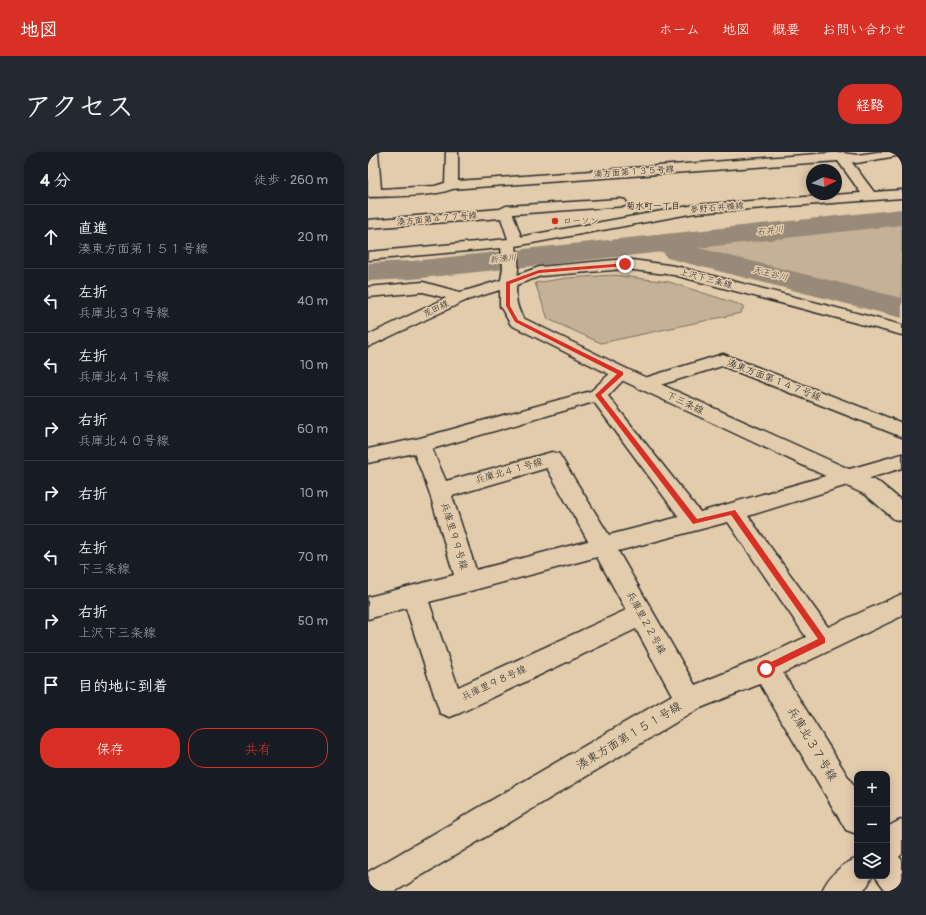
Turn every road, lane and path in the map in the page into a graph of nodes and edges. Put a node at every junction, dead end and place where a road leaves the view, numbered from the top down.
1 (372, 152) edge
2 (452, 152) edge
3 (900, 152) edge
4 (840, 155) edge
5 (451, 185) junction
6 (372, 193) edge
7 (902, 194) edge
8 (870, 196) junction
9 (620, 203) dead end
10 (506, 213) junction
11 (368, 224) edge
12 (368, 256) edge
13 (510, 257) junction
14 (368, 292) edge
15 (461, 297) junction
16 (902, 330) edge
17 (368, 342) edge
18 (621, 374) junction
19 (644, 384) junction
20 (598, 395) junction
21 (902, 430) edge
22 (420, 445) junction
23 (368, 456) edge
24 (902, 462) edge
25 (848, 479) junction
26 (440, 491) junction
27 (733, 512) junction
28 (902, 513) edge
29 (695, 522) junction
30 (603, 546) junction
31 (468, 581) junction
32 (414, 595) junction
33 (902, 605) edge
34 (368, 608) edge
35 (642, 614) junction
36 (823, 640) junction
37 (766, 669) junction
38 (689, 700) junction
39 (854, 814) edge
40 (902, 834) edge
41 (890, 844) edge
42 (890, 870) edge
43 (854, 877) edge
44 (902, 886) edge
45 (368, 890) edge
46 (838, 891) edge

1 - 6 street
2 - 5 street
3 - 4 street, 湊方面第１３５号線
4 - 5 street, 湊方面第１３５号線
4 - 8 street
5 - 6 street, 湊方面第１３５号線
7 - 8 street, 夢野石井橋線
8 - 13 street, 夢野石井橋線
9 - 10 street, 湊方面第４７７号線
10 - 11 street, 湊方面第４７７号線
10 - 13 street, 下三条線
12 - 13 street, 夢野石井橋線
13 - 15 street, 荒田線
13 - 16 street, 上沢下三条線
13 - 18 street, 下三条線
14 - 15 street
15 - 17 street, 荒田線
18 - 19 street, 下三条線
18 - 20 street
19 - 21 street, 湊東方面第１４７号線
19 - 25 street, 下三条線
20 - 22 street
20 - 29 street
22 - 23 street
22 - 26 street
24 - 25 street
25 - 27 street
25 - 28 street, 下三条線
26 - 30 street, 兵庫北４１号線
26 - 31 street, 兵庫里９９号線
27 - 29 street
27 - 36 street
29 - 30 street
30 - 31 street
30 - 35 street, 兵庫里２２号線
31 - 32 street
32 - 34 street
32 - 35 street, 兵庫里９８号線
33 - 36 street, 湊東方面第１５１号線
35 - 38 street, 兵庫里２２号線
36 - 37 street, 湊東方面第１５１号線
37 - 38 street, 湊東方面第１５１号線
37 - 39 street, 兵庫北３７号線
38 - 45 street, 湊東方面第１５１号線
40 - 41 street
42 - 44 street
43 - 46 street

